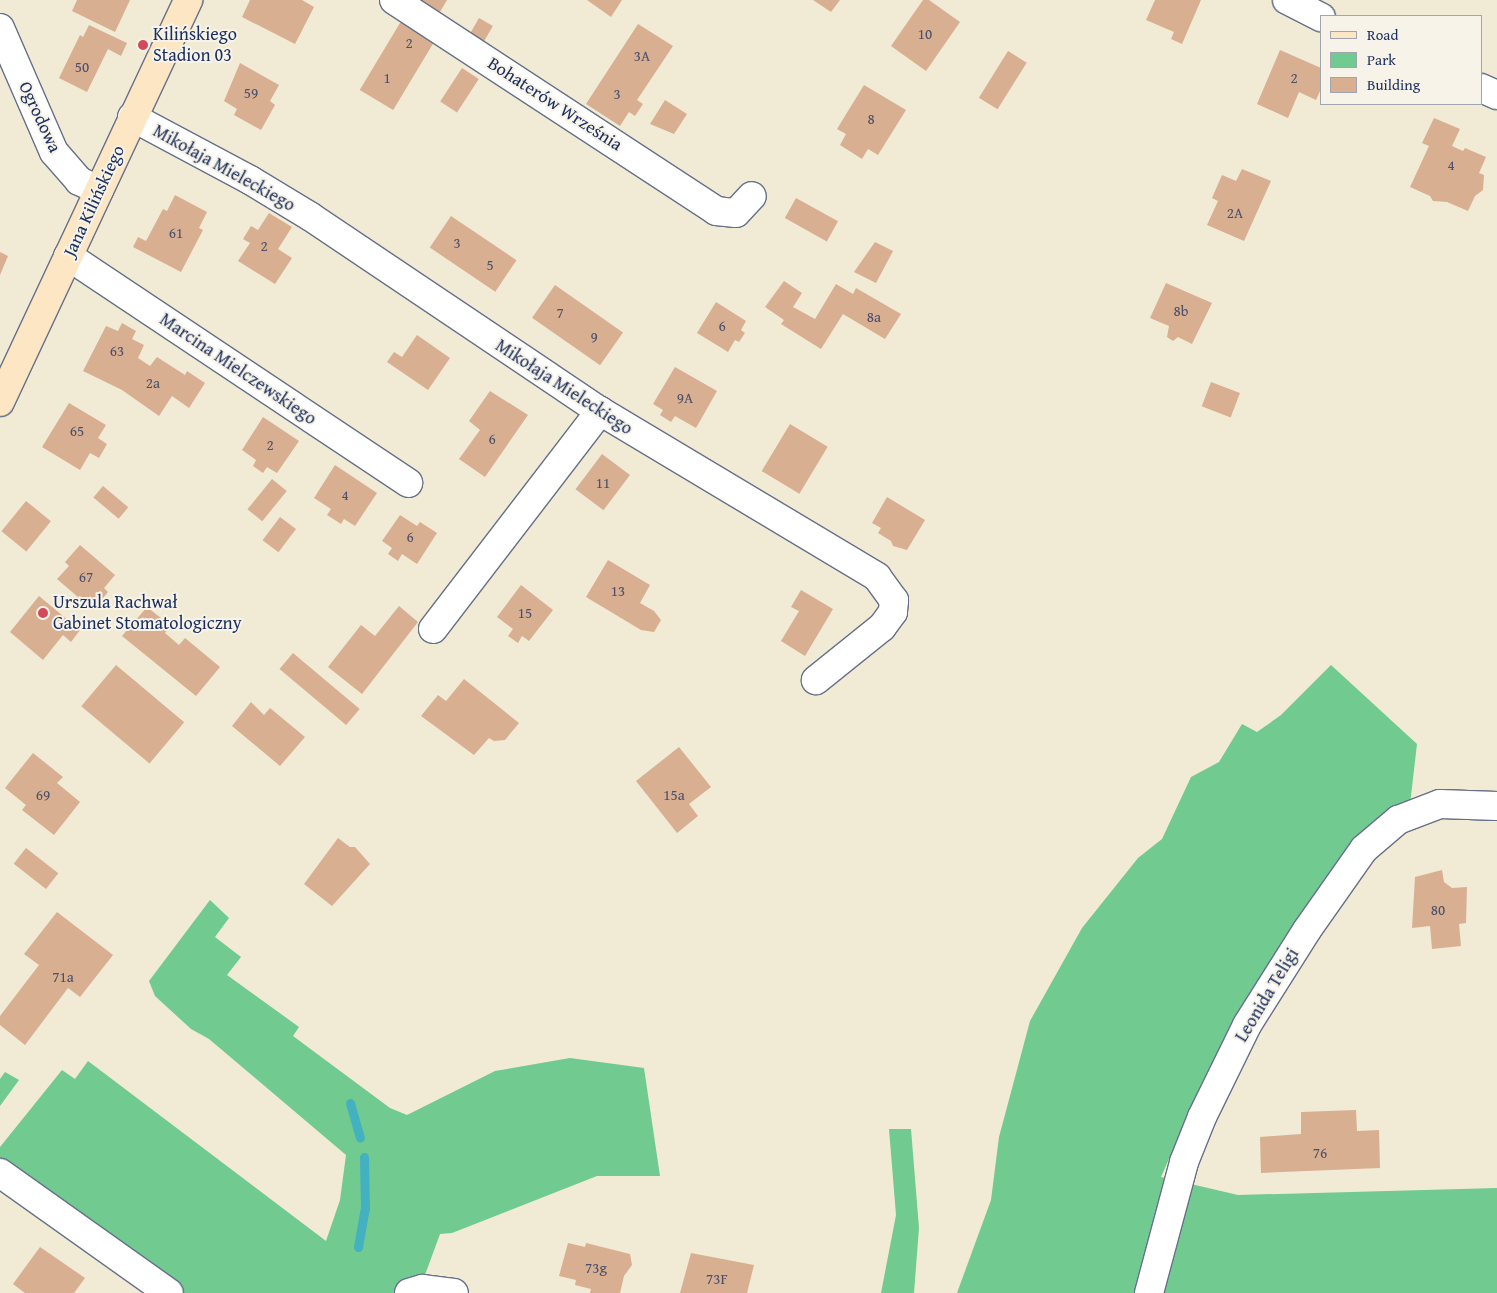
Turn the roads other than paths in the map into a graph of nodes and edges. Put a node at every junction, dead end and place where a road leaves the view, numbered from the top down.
1 (188, 0) edge
2 (394, 0) edge
3 (1287, 0) edge
4 (1320, 16) edge
5 (0, 28) edge
6 (1482, 88) edge
7 (1497, 95) edge
8 (132, 117) junction
9 (100, 190) junction
10 (752, 196) dead end
11 (68, 256) junction
12 (0, 402) edge
13 (600, 411) junction
14 (408, 483) dead end
15 (433, 629) dead end
16 (816, 680) dead end
17 (1497, 806) edge
18 (0, 1173) edge
19 (142, 1285) edge
20 (169, 1293) edge
21 (409, 1293) edge
22 (454, 1293) edge
23 (1149, 1293) edge

1 - 8 street, Jana Kilińskiego
2 - 10 street, Bohaterów Września
3 - 4 street
5 - 9 street, Ogrodowa
6 - 7 street
8 - 9 street, Jana Kilińskiego
8 - 13 street, Mikołaja Mieleckiego
9 - 11 street, Jana Kilińskiego
11 - 12 street, Jana Kilińskiego
11 - 14 street, Marcina Mielczewskiego
13 - 15 street
13 - 16 street, Mikołaja Mieleckiego
17 - 23 street, Leonida Teligi
18 - 19 street
19 - 20 street
21 - 22 street

